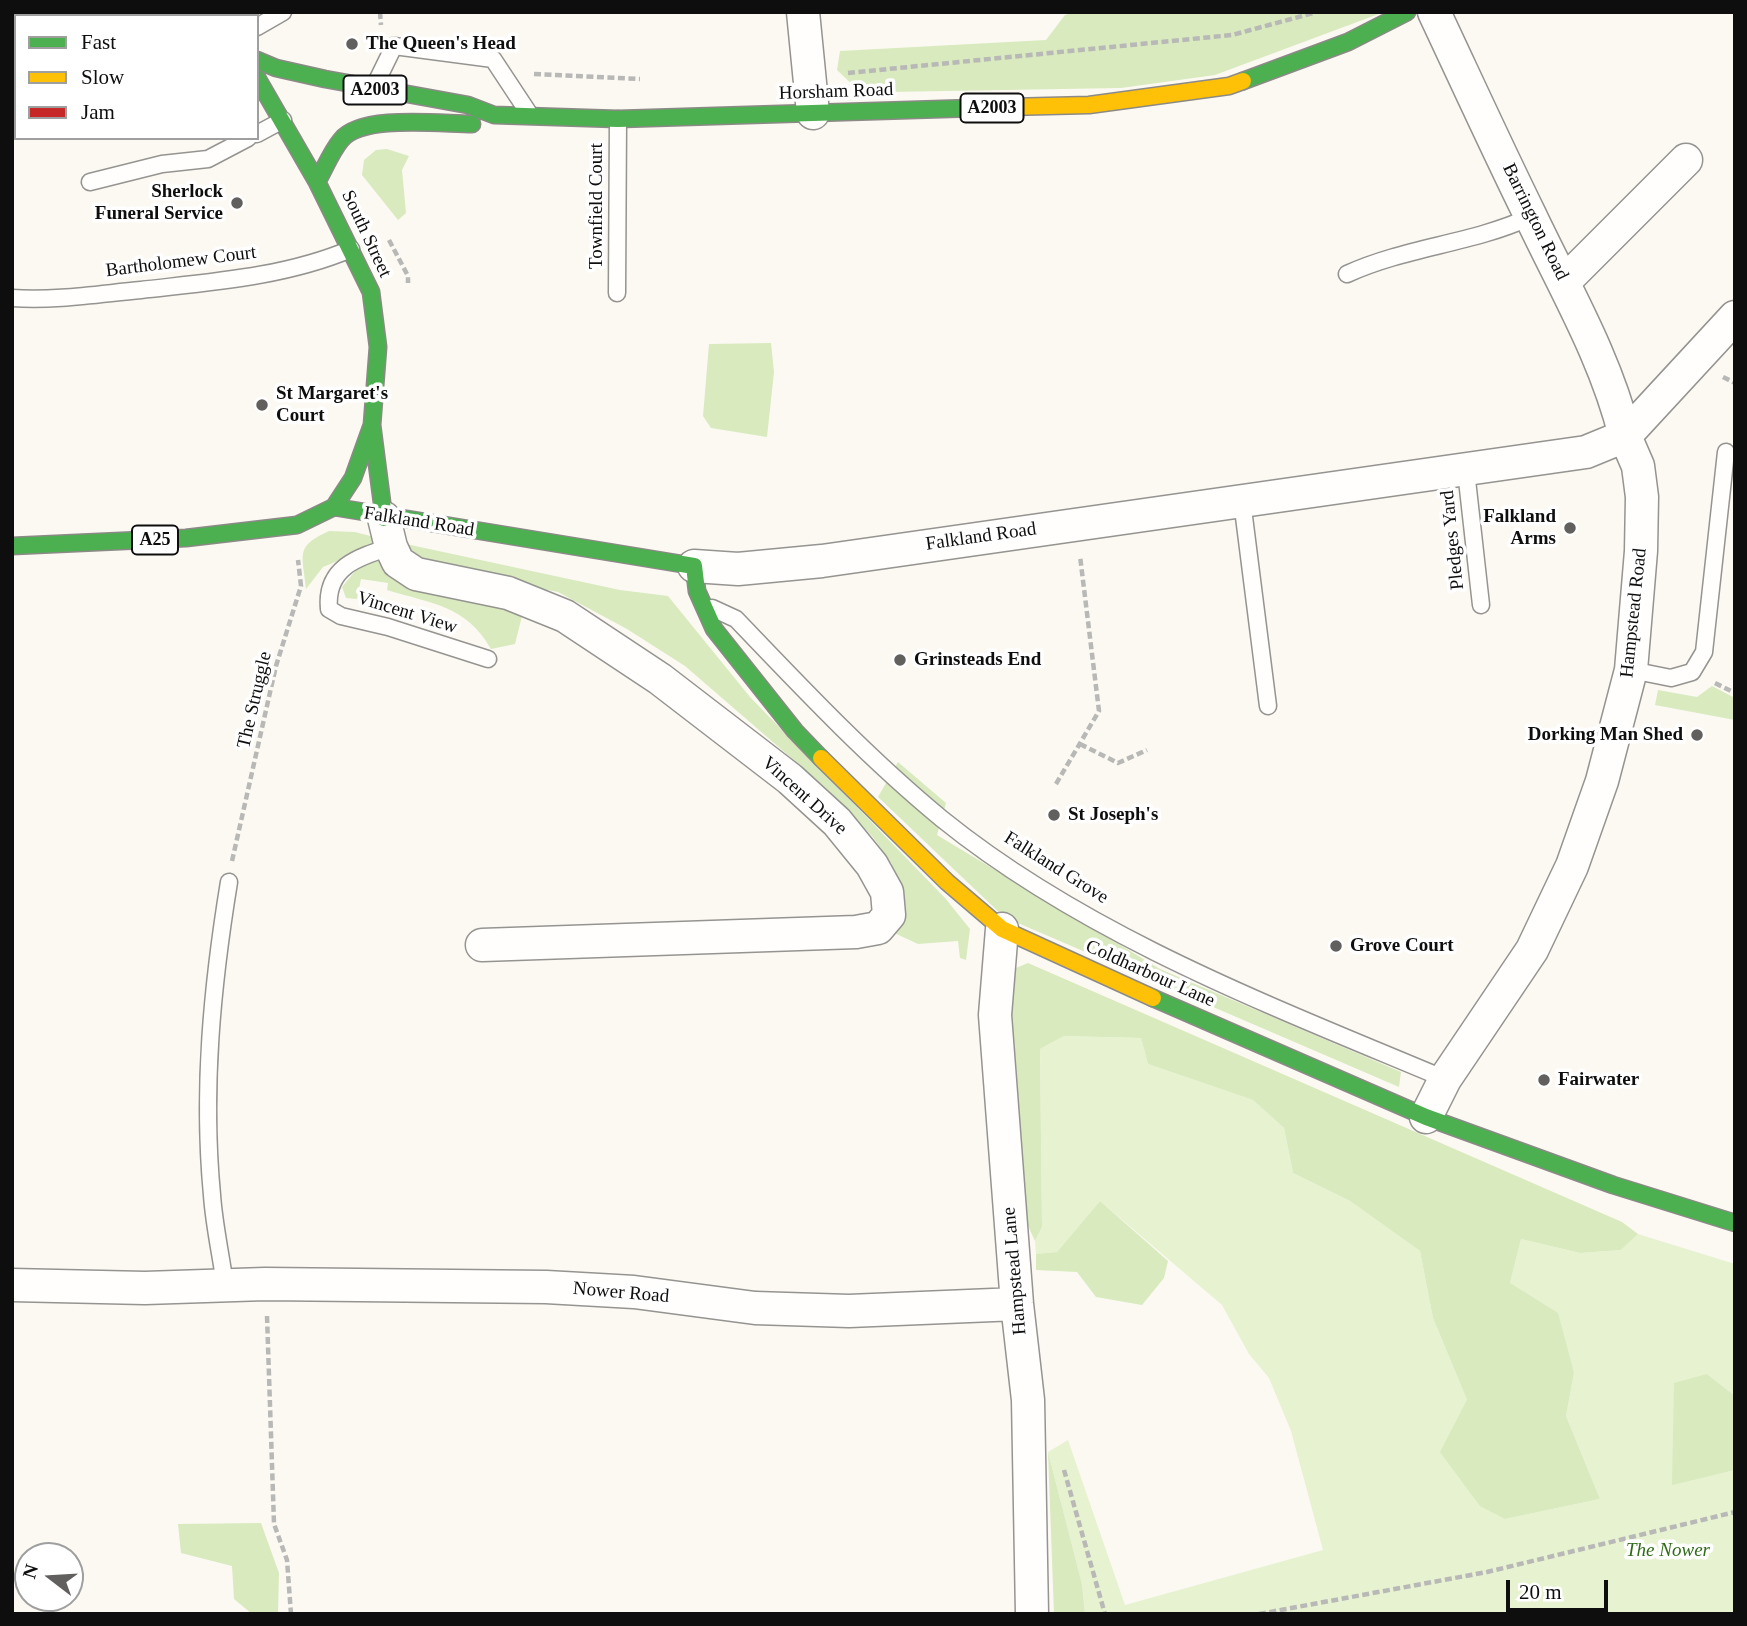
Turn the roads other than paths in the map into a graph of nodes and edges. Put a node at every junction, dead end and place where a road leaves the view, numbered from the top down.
1 (283, 12) edge
2 (803, 12) edge
3 (1406, 12) edge
4 (1434, 12) edge
5 (259, 26) edge
6 (259, 61) edge
7 (259, 81) edge
8 (373, 89) junction
9 (813, 113) junction
10 (494, 115) junction
11 (532, 117) junction
12 (618, 119) junction
13 (283, 120) junction
14 (259, 133) edge
15 (244, 140) edge
16 (1686, 160) dead end
17 (90, 181) dead end
18 (317, 182) junction
19 (1530, 217) junction
20 (352, 249) junction
21 (1348, 274) dead end
22 (1564, 282) junction
23 (617, 293) dead end
24 (12, 298) edge
25 (1735, 317) edge
26 (372, 425) junction
27 (1625, 436) junction
28 (1726, 452) dead end
29 (1466, 471) junction
30 (1242, 501) junction
31 (334, 507) junction
32 (388, 532) junction
33 (12, 547) edge
34 (694, 566) junction
35 (703, 604) junction
36 (1481, 604) dead end
37 (488, 659) dead end
38 (1631, 670) junction
39 (1268, 706) dead end
40 (229, 882) road end
41 (1002, 929) junction
42 (482, 945) dead end
43 (1445, 1079) junction
44 (1426, 1117) junction
45 (1735, 1223) edge
46 (12, 1285) edge
47 (225, 1285) junction
48 (1017, 1304) junction
49 (1032, 1614) edge

1 - 5 lane
2 - 9 street
3 - 9 main road, Horsham Road / A2003
4 - 19 street, Barrington Road
6 - 8 main road, Horsham Road / A2003
7 - 13 main road, South Street
8 - 10 main road, Horsham Road / A2003
8 - 11 lane
9 - 12 main road, Horsham Road / A2003
10 - 11 main road, Horsham Road / A2003
10 - 18 main road, A2003
11 - 12 main road, Horsham Road / A2003
12 - 23 lane, Townfield Court
13 - 14 lane
13 - 18 main road, South Street
15 - 17 lane
16 - 22 street
18 - 20 main road, South Street
19 - 21 lane
19 - 22 street, Barrington Road
20 - 24 lane, Bartholomew Court
20 - 26 main road, South Street
22 - 27 street, Barrington Road
25 - 27 street
26 - 31 main road, South Street
26 - 32 main road, South Street
27 - 29 street, Falkland Road
27 - 38 street, Hampstead Road
28 - 38 lane
29 - 30 street, Falkland Road
29 - 36 lane, Pledges Yard
30 - 34 street, Falkland Road
30 - 39 lane
31 - 32 main road, Falkland Road
31 - 33 main road, A25
32 - 34 main road, Falkland Road
32 - 37 lane, Vincent View
32 - 42 street, Vincent Drive
34 - 35 main road, Coldharbour Lane
35 - 41 main road, Coldharbour Lane
35 - 43 lane, Falkland Grove
38 - 43 street, Hampstead Road
40 - 47 lane
41 - 44 main road, Coldharbour Lane
41 - 48 street, Hampstead Lane
43 - 44 street, Hampstead Road
44 - 45 main road, Coldharbour Lane
46 - 47 street, Nower Road
47 - 48 street, Nower Road
48 - 49 street, Hampstead Lane

